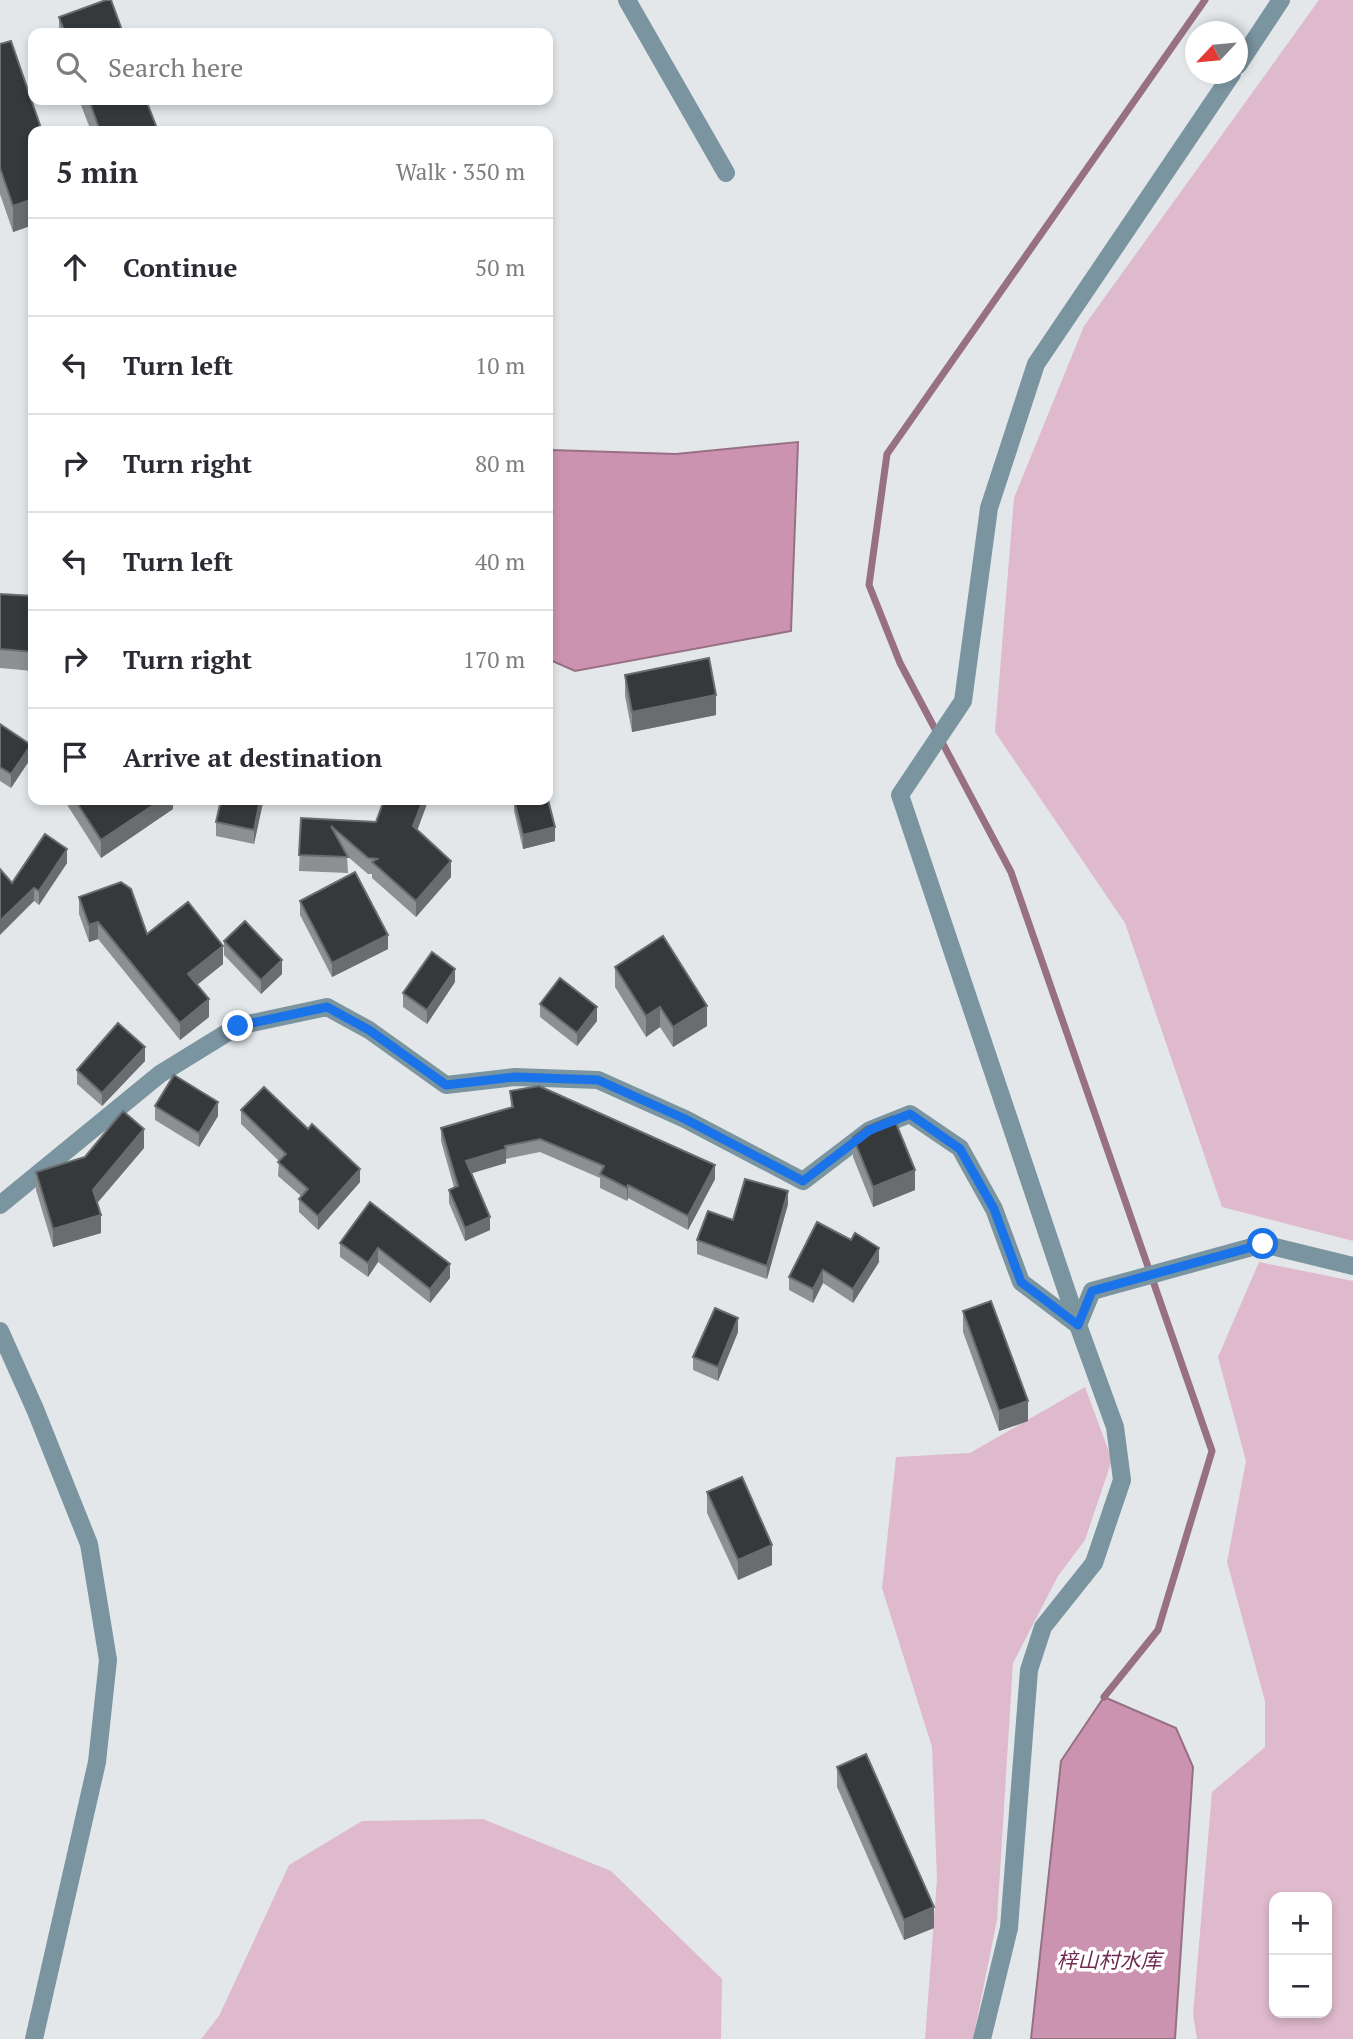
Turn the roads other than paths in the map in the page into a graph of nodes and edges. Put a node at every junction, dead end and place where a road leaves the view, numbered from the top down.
1 (627, 0) edge
2 (1281, 0) edge
3 (1248, 49) edge
4 (1225, 84) edge
5 (726, 173) dead end
6 (0, 1205) edge
7 (1353, 1266) edge
8 (1078, 1325) junction
9 (0, 1331) edge
10 (34, 2039) edge
11 (982, 2039) edge

1 - 5 street
2 - 3 street
4 - 8 street
6 - 8 street
7 - 8 street
8 - 11 street
9 - 10 street

